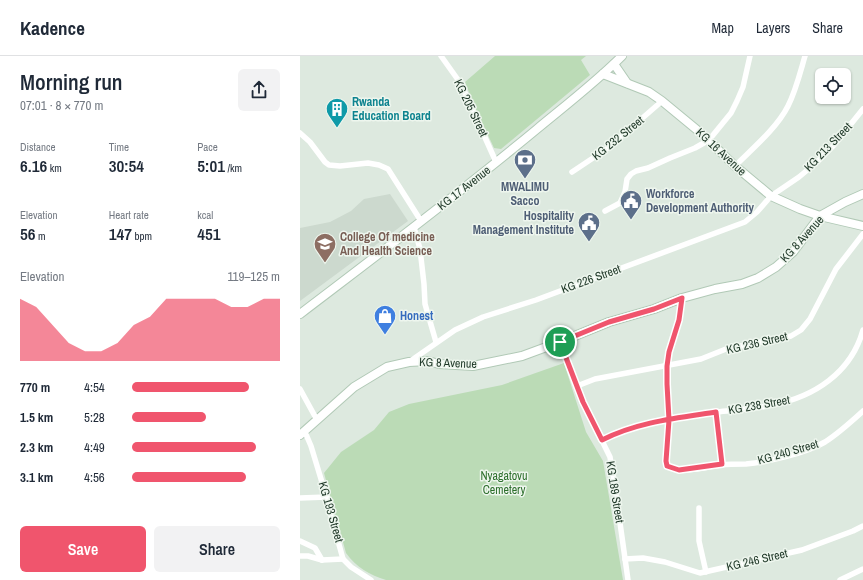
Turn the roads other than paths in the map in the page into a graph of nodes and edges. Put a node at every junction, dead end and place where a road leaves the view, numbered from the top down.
1 (441, 56) edge
2 (622, 56) edge
3 (750, 56) edge
4 (805, 56) edge
5 (614, 64) junction
6 (603, 74) junction
7 (628, 84) junction
8 (662, 101) junction
9 (863, 109) edge
10 (300, 134) edge
11 (709, 140) junction
12 (496, 162) junction
13 (735, 166) junction
14 (572, 172) dead end
15 (863, 194) edge
16 (771, 196) junction
17 (605, 211) dead end
18 (820, 216) junction
19 (421, 220) junction
20 (863, 226) edge
21 (414, 228) junction
22 (863, 234) edge
23 (682, 298) junction
24 (300, 314) edge
25 (863, 330) edge
26 (436, 342) junction
27 (560, 342) junction
28 (409, 362) junction
29 (667, 366) junction
30 (576, 386) junction
31 (300, 389) edge
32 (863, 411) edge
33 (716, 412) junction
34 (317, 420) junction
35 (669, 420) junction
36 (302, 434) edge
37 (602, 440) junction
38 (722, 464) junction
39 (327, 497) junction
40 (300, 498) edge
41 (699, 508) dead end
42 (863, 526) edge
43 (300, 541) edge
44 (300, 556) edge
45 (344, 559) junction
46 (625, 559) junction
47 (322, 560) junction
48 (863, 569) edge
49 (706, 572) junction
50 (371, 580) edge
51 (628, 580) edge
52 (840, 580) edge

1 - 12 street, KG 205 Street
2 - 5 street, KG 17 Avenue
3 - 11 street
4 - 13 street
5 - 6 street, KG 17 Avenue
5 - 7 street
6 - 7 street, KG 16 Avenue
6 - 12 street, KG 17 Avenue
7 - 8 street, KG 16 Avenue
8 - 11 street, KG 16 Avenue
8 - 14 street, KG 232 Street
9 - 16 street, KG 213 Street
10 - 19 street
11 - 13 street, KG 16 Avenue
11 - 17 street
12 - 19 street, KG 17 Avenue
13 - 16 street, KG 16 Avenue
15 - 18 street, KG 8 Avenue
16 - 18 street, KG 16 Avenue
16 - 26 street, KG 226 Street
18 - 20 street, KG 16 Avenue
18 - 23 street, KG 8 Avenue
19 - 21 street, KG 17 Avenue
21 - 24 street, KG 17 Avenue
21 - 26 street
22 - 29 street, KG 236 Street
23 - 27 street, KG 8 Avenue
23 - 29 street
25 - 33 street, KG 238 Street
26 - 28 street, KG 226 Street
27 - 28 street, KG 8 Avenue
27 - 30 street, KG 189 Street
28 - 34 street, KG 8 Avenue
29 - 30 street, KG 236 Street
29 - 35 street
30 - 37 street, KG 189 Street
31 - 34 street
32 - 38 street, KG 240 Street
33 - 35 street, KG 238 Street
33 - 38 street
34 - 36 street, KG 8 Avenue
35 - 37 street, KG 238 Street
35 - 38 street, KG 240 Street
36 - 39 street, KG 193 Street
37 - 46 street, KG 189 Street
39 - 40 street
39 - 45 street, KG 193 Street
41 - 49 street
42 - 49 street, KG 246 Street
43 - 47 street
44 - 47 street
45 - 47 street
45 - 50 street, KG 193 Street
46 - 49 street, KG 246 Street
46 - 51 street, KG 189 Street
48 - 52 street

